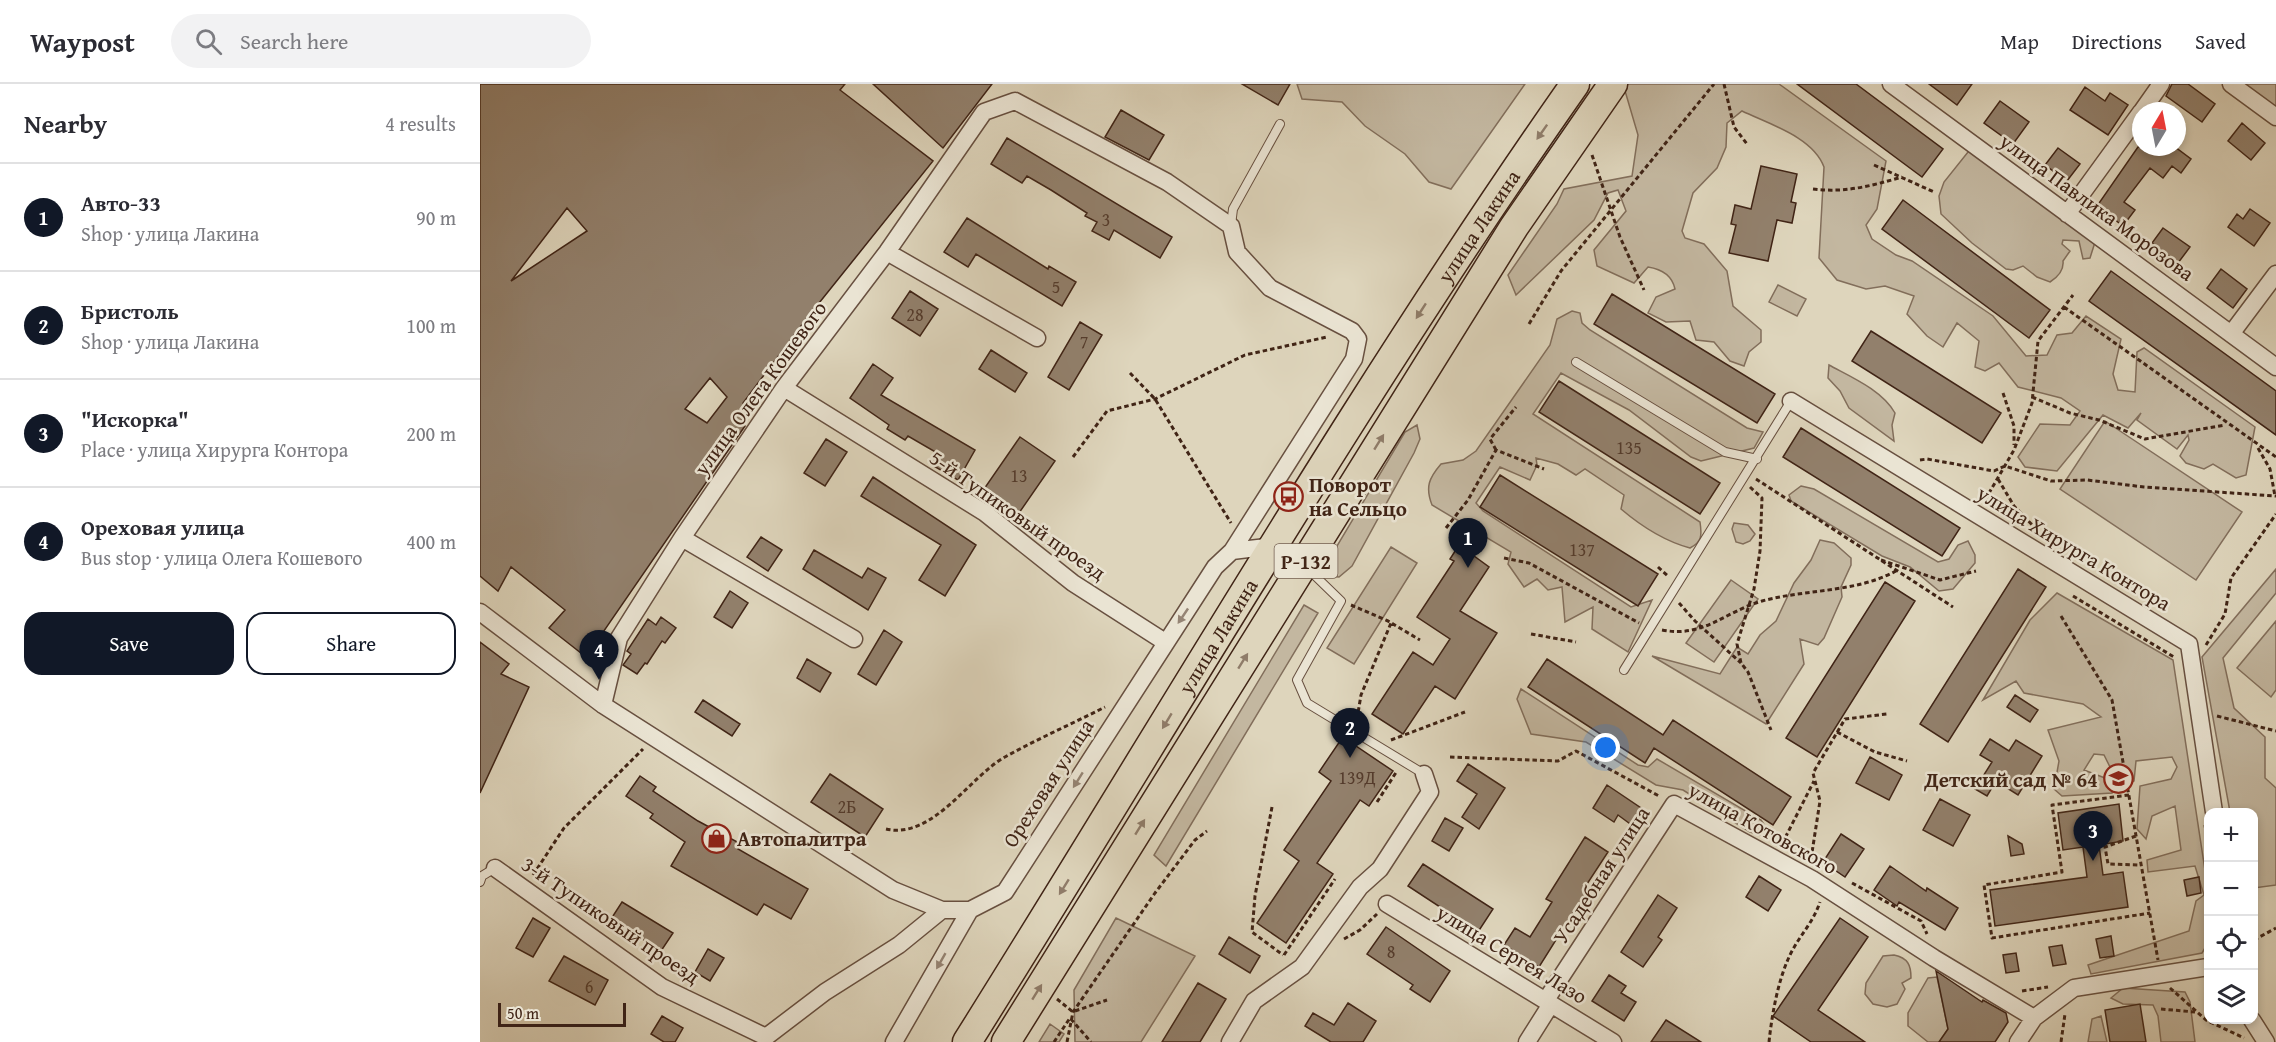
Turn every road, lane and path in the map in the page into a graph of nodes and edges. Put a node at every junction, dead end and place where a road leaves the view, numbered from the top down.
1 (1575, 84) edge
2 (1613, 84) edge
3 (1714, 84) edge
4 (1724, 84) edge
5 (2161, 84) edge
6 (2231, 84) edge
7 (1899, 86) edge
8 (2148, 102) edge
9 (2276, 117) edge
10 (2132, 123) edge
11 (1280, 124) dead end
12 (1747, 144) dead end
13 (1592, 154) dead end
14 (1874, 165) dead end
15 (1902, 177) junction
16 (1813, 189) dead end
17 (1934, 192) dead end
18 (1611, 211) junction
19 (2067, 213) junction
20 (1231, 226) junction
21 (888, 252) junction
22 (2276, 274) edge
23 (1644, 291) dead end
24 (2073, 296) dead end
25 (2064, 307) junction
26 (1529, 324) dead end
27 (2231, 334) junction
28 (1355, 335) junction
29 (1037, 338) dead end
30 (1576, 362) dead end
31 (2276, 367) edge
32 (1130, 373) dead end
33 (784, 388) junction
34 (2003, 393) dead end
35 (2032, 397) junction
36 (1155, 399) junction
37 (1791, 401) joint
38 (1516, 406) dead end
39 (2227, 424) junction
40 (2258, 447) junction
41 (1496, 450) junction
42 (2014, 450) junction
43 (1073, 457) dead end
44 (2276, 457) edge
45 (1757, 459) junction
46 (1895, 465) junction
47 (1544, 469) dead end
48 (1745, 477) junction
49 (1998, 479) junction
50 (2275, 496) edge
51 (1976, 514) junction
52 (2276, 514) edge
53 (1446, 528) dead end
54 (1242, 535) junction
55 (681, 537) junction
56 (2045, 538) dead end
57 (1274, 546) junction
58 (1232, 551) junction
59 (1504, 558) dead end
60 (1876, 558) junction
61 (1303, 565) junction
62 (1658, 567) dead end
63 (1896, 571) junction
64 (1976, 571) dead end
65 (1672, 580) dead end
66 (1674, 596) dead end
67 (2073, 596) dead end
68 (1341, 601) junction
69 (1953, 607) dead end
70 (480, 612) edge
71 (2061, 616) dead end
72 (1391, 623) junction
73 (1650, 628) junction
74 (1531, 634) dead end
75 (854, 639) dead end
76 (1420, 640) dead end
77 (1165, 642) junction
78 (1576, 642) dead end
79 (2184, 658) junction
80 (1741, 663) junction
81 (1624, 670) dead end
82 (1132, 694) junction
83 (603, 705) junction
84 (1465, 712) dead end
85 (1887, 714) dead end
86 (1771, 730) dead end
87 (1355, 732) junction
88 (1837, 732) junction
89 (654, 738) junction
90 (1391, 740) dead end
91 (1450, 757) dead end
92 (1403, 761) junction
93 (1907, 761) dead end
94 (1424, 774) joint
95 (1814, 781) junction
96 (2129, 795) junction
97 (1377, 802) dead end
98 (1674, 804) junction
99 (1272, 807) dead end
100 (2208, 808) edge
101 (886, 829) dead end
102 (1207, 831) dead end
103 (2136, 836) junction
104 (1772, 857) junction
105 (1811, 861) dead end
106 (2141, 865) junction
107 (495, 868) joint
108 (1335, 879) dead end
109 (480, 882) edge
110 (1851, 883) dead end
111 (524, 888) junction
112 (1824, 888) junction
113 (1387, 904) joint
114 (942, 910) junction
115 (970, 910) junction
116 (2150, 913) junction
117 (2276, 928) edge
118 (2258, 937) edge
119 (1342, 940) dead end
120 (1930, 940) dead end
121 (1283, 955) junction
122 (2204, 967) edge
123 (2157, 970) junction
124 (1287, 977) junction
125 (1056, 998) dead end
126 (1107, 1000) dead end
127 (1548, 1002) junction
128 (2161, 1009) dead end
129 (1073, 1012) junction
130 (2197, 1013) junction
131 (1070, 1018) junction
132 (2034, 1018) junction
133 (2255, 1024) edge
134 (764, 1040) edge
135 (894, 1042) edge
136 (967, 1042) edge
137 (1006, 1042) edge
138 (1054, 1042) edge
139 (1067, 1042) edge
140 (1091, 1042) edge
141 (1230, 1042) edge
142 (1527, 1042) edge
143 (1613, 1042) edge
144 (1769, 1042) edge
145 (2018, 1042) edge
146 (2254, 1042) edge
147 (2266, 1042) edge

1 -> 57 highway, улица Лакина / Р-132
61 -> 2 highway, улица Лакина / Р-132
3 - 18 path
4 - 12 path
5 - 8 street
6 - 9 street
7 - 19 street, улица Павлика Морозова
10 - 19 street
11 - 20 lane
13 - 18 path
14 - 15 path
15 - 16 path
15 - 17 path
18 - 23 path
18 - 26 path
19 - 27 street, улица Павлика Морозова
20 - 21 street, улица Олега Кошевого
20 - 28 street
21 - 29 street
21 - 33 street, улица Олега Кошевого
22 - 27 street
24 - 25 path
25 - 35 path
25 - 39 path
27 - 31 street, улица Павлика Морозова
28 - 36 path
28 - 54 street, Ореховая улица
30 - 45 lane
32 - 36 path
33 - 55 street, улица Олега Кошевого
33 - 77 street, 5-й Тупиковый проезд
34 - 42 path
35 - 39 path
35 - 42 path
36 - 43 path
36 - 54 path
37 - 45 lane
37 - 46 street, улица Хирурга Контора
38 - 41 path
39 - 40 path
40 - 44 path
40 - 50 path
41 - 47 path
41 - 53 path
42 - 49 path
45 - 48 lane
46 - 50 path
46 - 51 street, улица Хирурга Контора
48 - 60 path
48 - 73 lane
48 - 80 path
49 - 51 path
49 - 56 path
51 - 79 street, улица Хирурга Контора
52 - 79 path
54 - 58 street, Ореховая улица
55 - 75 street
55 - 83 street, улица Олега Кошевого
57 - 58 street
57 -> 136 highway, улица Лакина / Р-132
58 -> 77 street, Ореховая улица
59 - 73 path
60 - 63 path
60 - 64 path
61 - 68 lane
137 -> 61 highway, улица Лакина / Р-132
62 - 65 path
63 - 69 path
63 - 73 path
66 - 80 path
67 - 79 path
68 - 72 path
68 - 87 lane
70 - 83 street, Ореховая улица
71 - 96 path
72 - 76 path
72 - 87 path
73 - 81 lane
74 - 78 path
77 - 82 street, Ореховая улица
79 - 100 street, улица Хирурга Контора
80 - 86 path
82 - 101 path
82 -> 115 street, Ореховая улица
83 - 89 street, Ореховая улица
84 - 90 path
85 - 88 path
87 - 92 lane
88 - 93 path
88 - 95 path
89 - 111 path
89 - 114 street, Ореховая улица
91 - 98 path, улица Котовского
92 - 94 lane
92 - 97 path
94 - 124 street
95 - 104 path
95 - 105 path
96 - 103 path
96 - 116 path
98 - 104 street, улица Котовского
98 - 127 street, Усадебная улица
99 - 121 path
102 - 129 path
103 - 106 path
103 - 106 path
104 - 112 street, улица Котовского
106 - 116 path
107 - 109 lane
107 - 111 street, 3-й Тупиковый проезд
108 - 121 path
110 - 120 path
111 - 134 street, 3-й Тупиковый проезд
112 - 132 street, улица Котовского
112 - 144 path
113 - 119 path
113 - 127 street, улица Сергея Лазо
114 - 115 street, Ореховая улица
114 - 134 street, 3-й Тупиковый проезд
115 -> 135 street
116 - 123 path
117 - 118 path
121 - 124 path
122 - 123 street
123 - 130 path
123 - 132 street
124 - 141 street
125 - 129 path
126 - 129 path
127 - 142 street, Усадебная улица
127 - 143 street, улица Сергея Лазо
128 - 130 path
129 - 131 path
130 - 146 path
131 - 138 path
131 - 139 path
131 - 140 path
132 - 145 street
133 - 147 street

